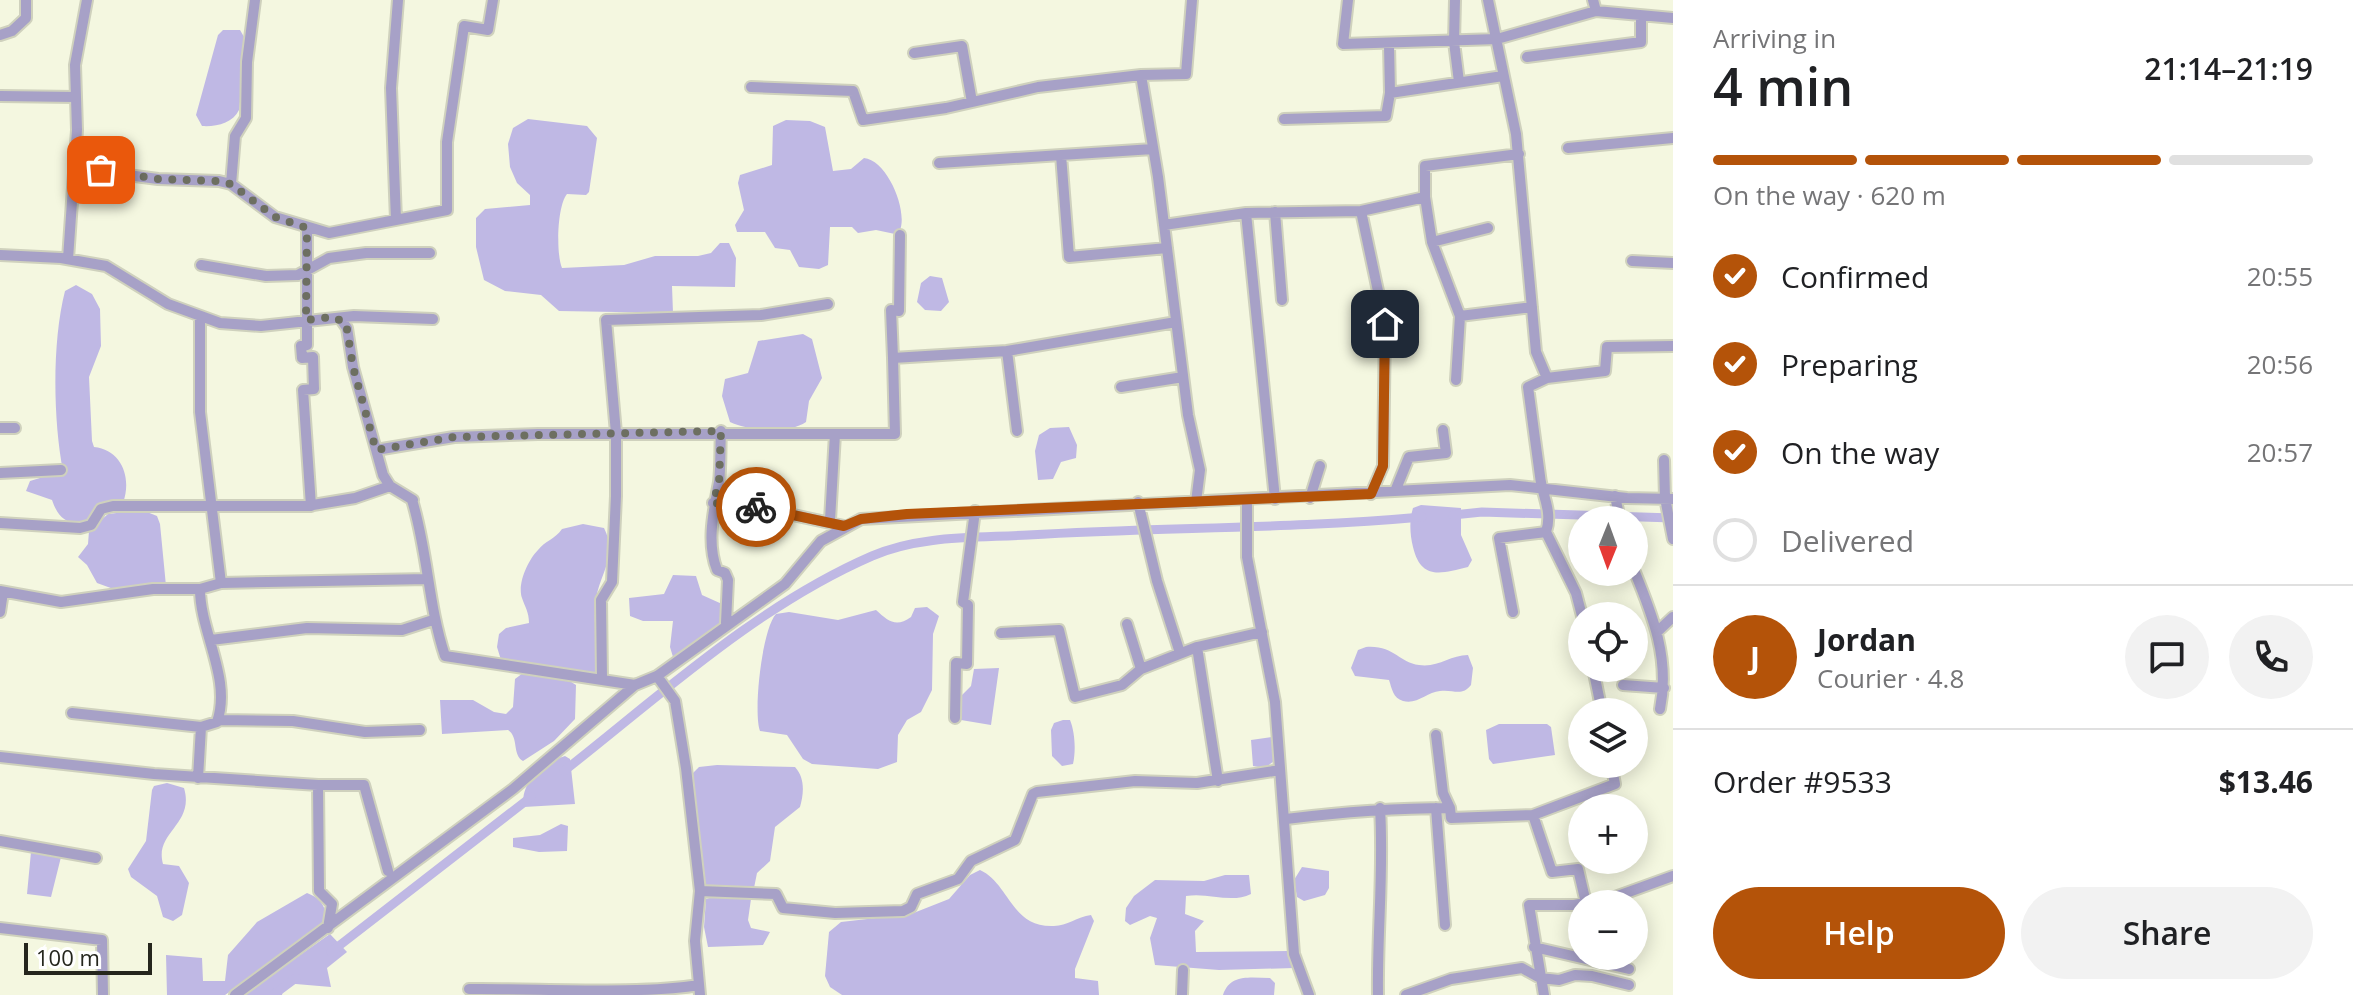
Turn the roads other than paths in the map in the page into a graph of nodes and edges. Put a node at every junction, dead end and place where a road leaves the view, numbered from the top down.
1 (26, 0) edge
2 (87, 0) edge
3 (255, 0) edge
4 (398, 0) edge
5 (493, 0) edge
6 (1192, 0) edge
7 (1348, 0) edge
8 (1455, 0) edge
9 (1488, 0) edge
10 (1594, 6) edge
11 (1641, 17) junction
12 (1673, 18) edge
13 (0, 35) edge
14 (1497, 39) junction
15 (1454, 42) junction
16 (1389, 45) junction
17 (914, 53) dead end
18 (1527, 57) dead end
19 (1141, 75) junction
20 (1503, 76) junction
21 (1459, 82) junction
22 (751, 87) dead end
23 (1390, 93) junction
24 (0, 96) edge
25 (75, 97) junction
26 (972, 102) junction
27 (1284, 119) dead end
28 (1673, 138) edge
29 (1568, 148) dead end
30 (1153, 149) junction
31 (1519, 154) junction
32 (1061, 155) junction
33 (939, 163) dead end
34 (74, 168) junction
35 (231, 184) junction
36 (1425, 197) junction
37 (1361, 211) junction
38 (1275, 212) junction
39 (1246, 213) junction
40 (396, 220) junction
41 (1164, 225) junction
42 (307, 228) junction
43 (1488, 228) dead end
44 (900, 235) dead end
45 (1432, 242) junction
46 (1167, 248) junction
47 (430, 253) dead end
48 (0, 255) edge
49 (68, 259) junction
50 (1632, 261) dead end
51 (1673, 263) edge
52 (201, 265) dead end
53 (306, 274) junction
54 (1282, 300) dead end
55 (828, 304) dead end
56 (1532, 307) junction
57 (200, 316) junction
58 (1460, 316) junction
59 (340, 318) junction
60 (433, 319) dead end
61 (306, 320) junction
62 (1176, 322) junction
63 (1673, 346) edge
64 (1007, 351) junction
65 (893, 358) junction
66 (1183, 377) junction
67 (1547, 378) junction
68 (1456, 380) dead end
69 (1121, 387) dead end
70 (0, 428) edge
71 (15, 428) dead end
72 (1443, 430) dead end
73 (721, 431) junction
74 (1017, 431) dead end
75 (616, 433) junction
76 (835, 434) junction
77 (376, 450) junction
78 (1664, 460) dead end
79 (1320, 466) dead end
80 (61, 470) dead end
81 (0, 473) edge
82 (390, 486) junction
83 (1544, 487) junction
84 (1396, 489) junction
85 (1371, 494) junction
86 (1615, 496) junction
87 (1310, 498) junction
88 (1275, 499) junction
89 (1668, 501) edge
90 (1196, 502) junction
91 (713, 503) junction
92 (214, 505) junction
93 (311, 506) junction
94 (1140, 506) junction
95 (1617, 506) edge
96 (1247, 507) junction
97 (974, 515) junction
98 (830, 520) junction
99 (0, 523) edge
100 (844, 526) junction
101 (1548, 528) junction
102 (1672, 538) edge
103 (428, 579) junction
104 (221, 583) junction
105 (1640, 586) edge
106 (200, 589) junction
107 (2, 591) edge
108 (1578, 602) edge
109 (0, 612) edge
110 (1513, 612) dead end
111 (1673, 617) edge
112 (433, 620) junction
113 (726, 623) junction
114 (1127, 624) dead end
115 (1262, 632) junction
116 (1657, 632) junction
117 (1001, 633) dead end
118 (211, 640) junction
119 (1197, 647) junction
120 (1180, 653) junction
121 (1141, 669) junction
122 (602, 679) junction
123 (659, 679) junction
124 (635, 685) junction
125 (1623, 685) dead end
126 (1664, 688) junction
127 (1660, 709) dead end
128 (72, 713) dead end
129 (955, 718) dead end
130 (218, 720) junction
131 (201, 727) junction
132 (420, 730) dead end
133 (1436, 735) dead end
134 (0, 757) edge
135 (1280, 770) junction
136 (198, 778) junction
137 (1614, 778) edge
138 (1218, 781) junction
139 (318, 785) junction
140 (1380, 808) junction
141 (1436, 808) junction
142 (1450, 808) junction
143 (1533, 815) junction
144 (1286, 819) junction
145 (0, 841) edge
146 (96, 858) dead end
147 (388, 871) dead end
148 (1673, 876) edge
149 (1583, 890) edge
150 (1636, 890) edge
151 (700, 891) junction
152 (1568, 904) edge
153 (1445, 925) dead end
154 (0, 928) edge
155 (328, 928) junction
156 (1534, 947) junction
157 (1568, 955) edge
158 (1183, 970) dead end
159 (1540, 978) junction
160 (1629, 985) dead end
161 (469, 989) dead end
162 (700, 990) edge
163 (103, 995) edge
164 (235, 995) edge
165 (1182, 995) edge
166 (1309, 995) edge
167 (1378, 995) edge
168 (1406, 995) edge
169 (1544, 995) edge

1 - 13 street
2 - 25 street
3 - 35 street
4 - 40 street
5 - 40 street
6 - 19 street
7 - 16 street
8 - 15 street
9 - 14 street
10 - 11 street
10 - 14 street
11 - 12 street
11 - 18 street
14 - 15 street
14 - 20 street
15 - 16 street
15 - 21 street
16 - 23 street
17 - 26 street
19 - 26 street
19 - 30 street
20 - 21 street
20 - 31 street
21 - 23 street
22 - 26 street
23 - 27 street
24 - 25 street
25 - 34 street
28 - 29 street
30 - 32 street
30 - 41 street
31 - 36 street
31 - 56 street
32 - 33 street
32 - 46 street
34 - 35 street
34 - 49 street
35 - 42 street
36 - 37 street
36 - 45 street
37 - 38 street
37 - 85 street
38 - 39 street
38 - 54 street
39 - 41 street
39 - 88 street
40 - 42 street
41 - 46 street
42 - 53 street
43 - 45 street
44 - 65 street
45 - 58 street
46 - 62 street
47 - 53 street
48 - 49 street
49 - 57 street
50 - 51 street
52 - 53 street
53 - 61 street
55 - 75 street
56 - 58 street
56 - 67 street
57 - 61 street
57 - 92 street
58 - 68 street
59 - 60 street
59 - 61 street
59 - 77 street
61 - 93 street
62 - 64 street
62 - 66 street
63 - 67 street
64 - 65 street
64 - 74 street
65 - 76 street
66 - 69 street
66 - 90 street
67 - 83 street
70 - 71 street
72 - 84 street
73 - 75 street
73 - 76 street
73 - 91 street
75 - 77 street
75 - 122 street
76 - 98 street
77 - 82 street
78 - 89 street
79 - 87 street
80 - 81 street
82 - 93 street
82 - 103 street
83 - 84 street
83 - 86 street
83 - 101 street
84 - 85 street
85 - 87 street
86 - 89 street
86 - 95 street
87 - 88 street
88 - 96 street
89 - 102 street
90 - 94 street
90 - 96 street
91 - 98 street
91 - 113 street
92 - 93 street
92 - 99 street
92 - 104 street
94 - 97 street
94 - 120 street
96 - 115 street
97 - 100 street
97 - 129 street
98 - 100 street
100 - 113 street
101 - 108 street
101 - 110 street
103 - 104 street
103 - 112 street
104 - 106 street
105 - 116 street
106 - 107 street
106 - 118 street
107 - 109 street
111 - 116 street
112 - 118 street
112 - 122 street
113 - 123 street
114 - 121 street
115 - 119 street
115 - 135 street
116 - 126 street
117 - 121 street
118 - 130 street
119 - 120 street
119 - 138 street
120 - 121 street
122 - 124 street
123 - 124 street
123 - 151 street
124 - 155 street
125 - 126 street
126 - 127 street
128 - 131 street
130 - 131 street
130 - 132 street
131 - 136 street
133 - 142 street
134 - 136 street
135 - 138 street
135 - 144 street
136 - 139 street
137 - 143 street
138 - 151 street
139 - 147 street
139 - 155 street
140 - 141 street
140 - 144 street
140 - 167 street
141 - 142 street
141 - 153 street
142 - 143 street
143 - 149 street
144 - 166 street
145 - 146 street
148 - 150 street
151 - 162 street
152 - 156 street
154 - 163 street
155 - 164 street
156 - 157 street
156 - 159 street
158 - 165 street
159 - 160 street
159 - 168 street
159 - 169 street
161 - 162 street

